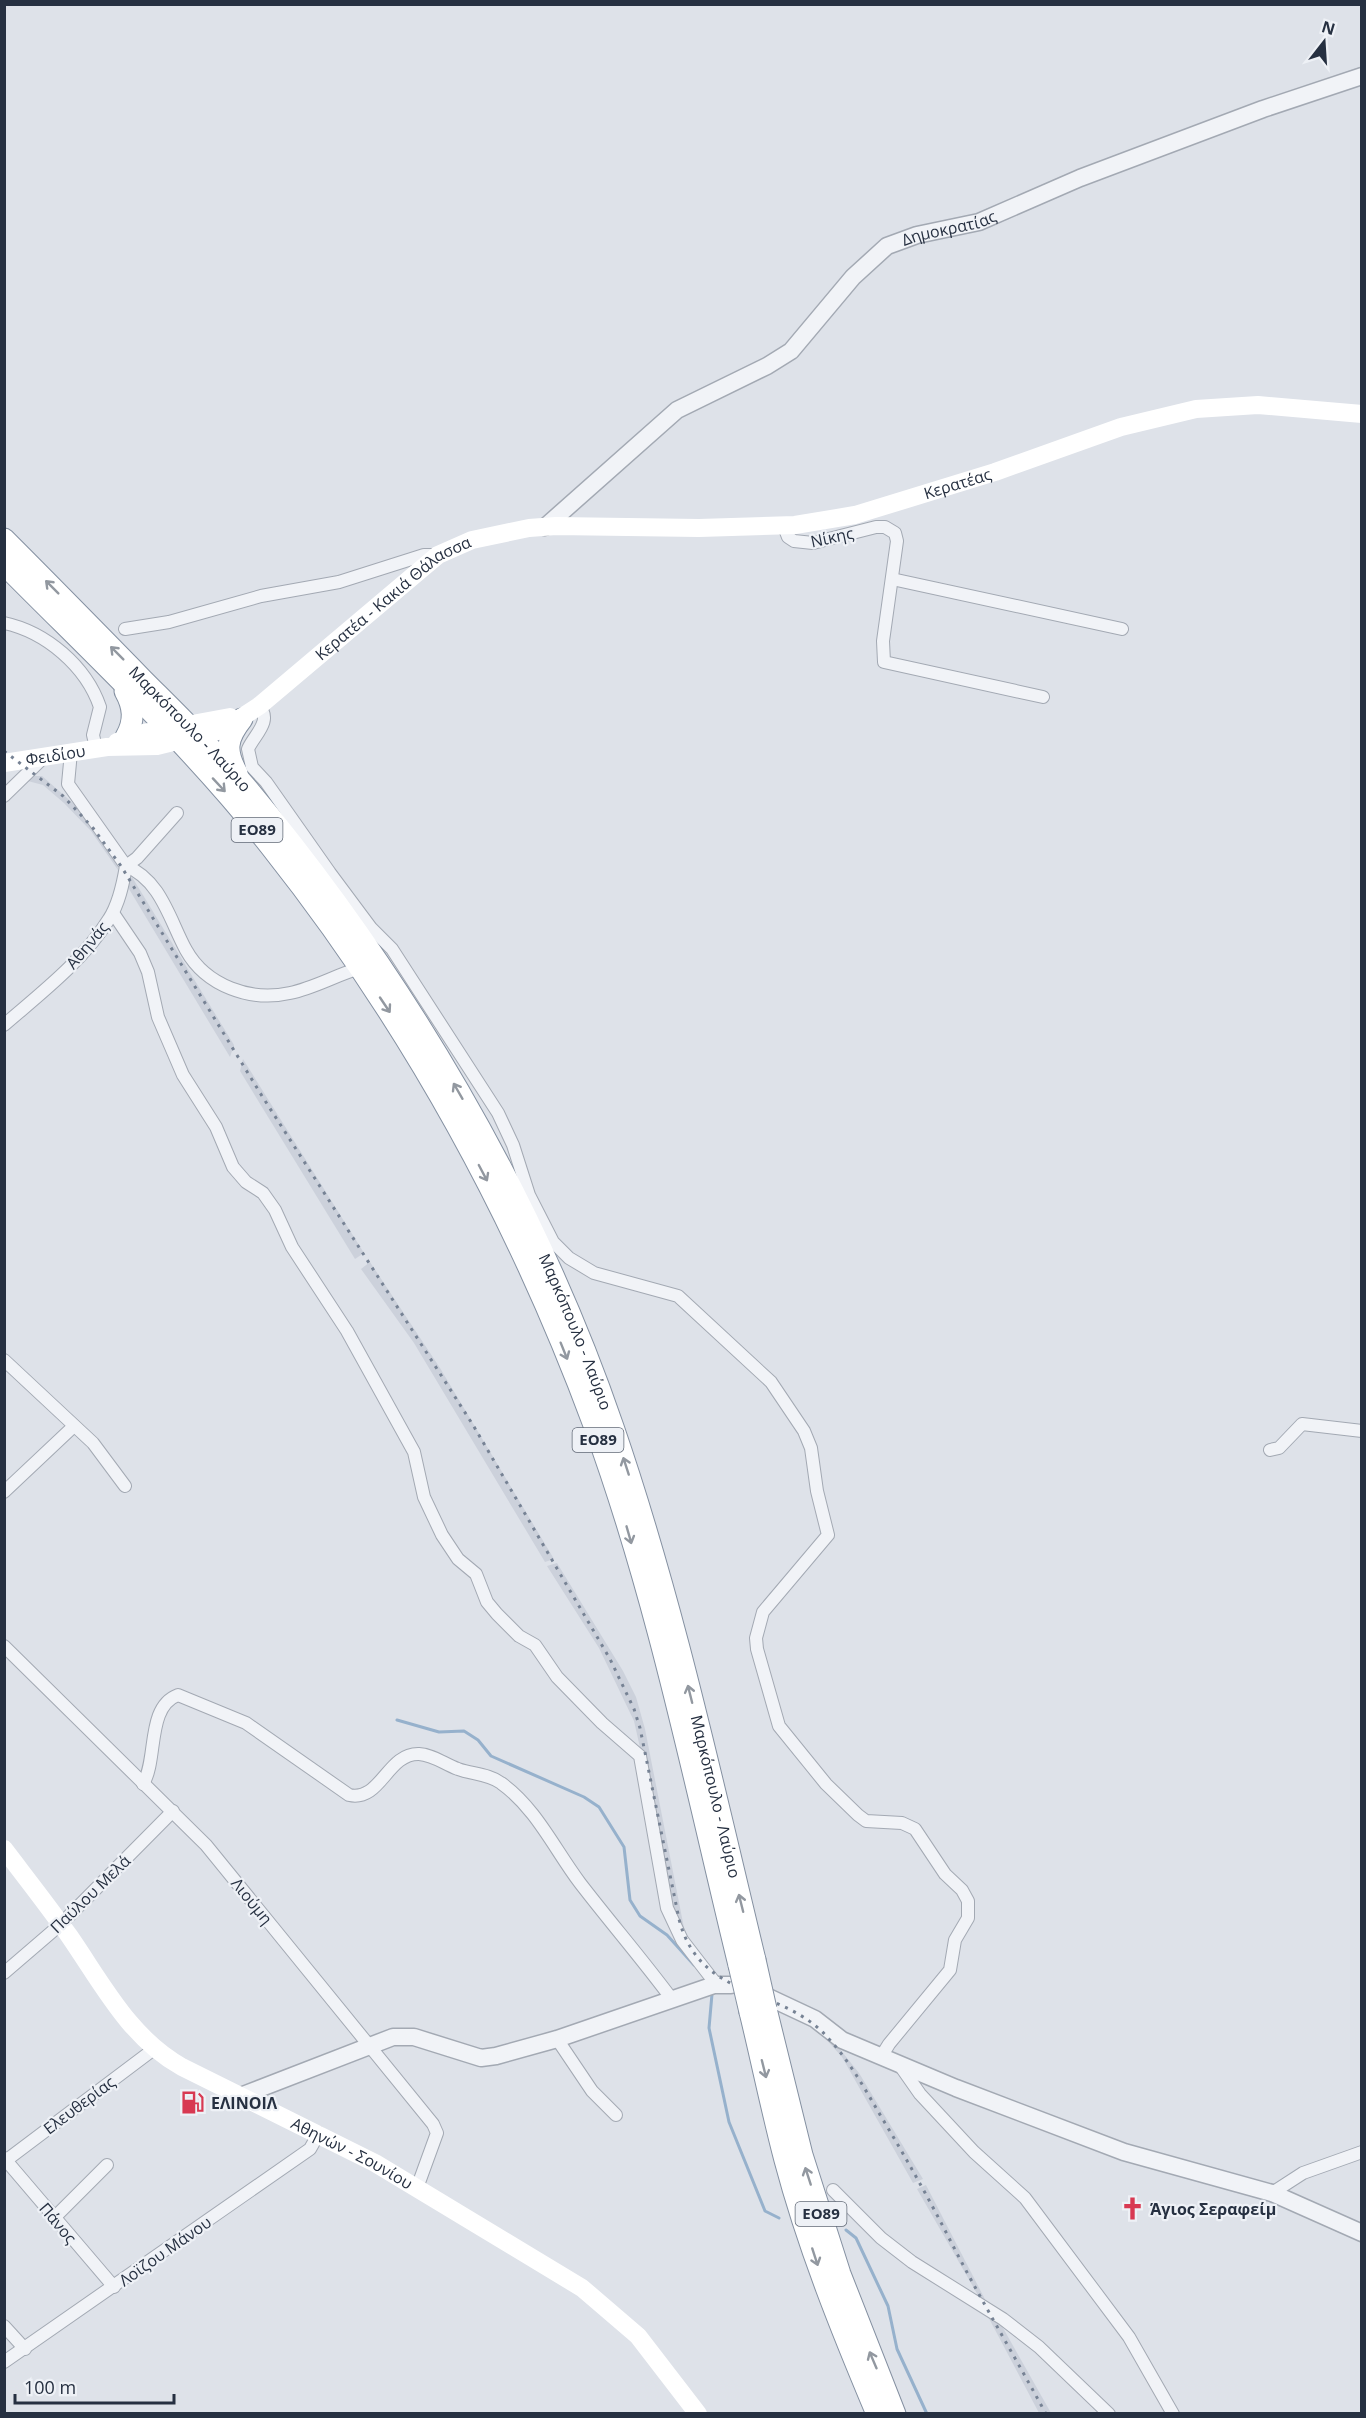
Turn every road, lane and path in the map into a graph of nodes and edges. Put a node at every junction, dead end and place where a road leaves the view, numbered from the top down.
1 (1362, 76) edge
2 (1362, 414) edge
3 (783, 524) junction
4 (545, 527) junction
5 (4, 539) edge
6 (438, 555) junction
7 (4, 564) edge
8 (892, 579) junction
9 (4, 623) edge
10 (125, 629) dead end
11 (1122, 629) dead end
12 (117, 677) junction
13 (1043, 697) dead end
14 (259, 706) junction
15 (242, 719) junction
16 (183, 733) junction
17 (110, 744) junction
18 (71, 752) junction
19 (45, 756) junction
20 (4, 763) edge
21 (243, 784) junction
22 (4, 796) edge
23 (177, 813) dead end
24 (126, 866) junction
25 (113, 913) junction
26 (360, 968) junction
27 (4, 1025) edge
28 (4, 1360) edge
29 (74, 1426) junction
30 (1362, 1431) edge
31 (1270, 1450) dead end
32 (125, 1486) dead end
33 (4, 1492) edge
34 (4, 1646) edge
35 (143, 1784) junction
36 (173, 1812) junction
37 (4, 1849) edge
38 (61, 1924) junction
39 (747, 1963) junction
40 (4, 1973) edge
41 (724, 1985) joint
42 (671, 1998) junction
43 (761, 2006) junction
44 (557, 2039) junction
45 (368, 2046) junction
46 (154, 2049) junction
47 (881, 2057) junction
48 (898, 2063) junction
49 (243, 2095) junction
50 (616, 2115) dead end
51 (319, 2133) junction
52 (1362, 2152) edge
53 (5, 2160) edge
54 (107, 2165) dead end
55 (417, 2188) junction
56 (833, 2190) dead end
57 (1272, 2193) junction
58 (54, 2218) junction
59 (1362, 2233) edge
60 (114, 2287) junction
61 (4, 2325) edge
62 (25, 2349) junction
63 (4, 2362) edge
64 (698, 2414) edge
65 (877, 2414) edge
66 (895, 2414) edge
67 (1109, 2414) edge
68 (1173, 2414) edge

1 - 4 street, Δημοκρατίας
2 - 3 main road, Κερατέας
3 - 4 main road, Κερατέας
3 - 8 street, Νίκης
4 - 6 main road, Κερατέα - Κακιά Θάλασσα
16 -> 5 highway, Μαρκόπουλο - Λαύριο / ΕΟ89
6 - 10 street
6 - 14 main road, Κερατέα - Κακιά Θάλασσα
7 - 12 highway, Μαρκόπουλο - Λαύριο / ΕΟ89
8 - 11 street
8 - 13 street
9 - 17 street
12 - 16 highway, Μαρκόπουλο - Λαύριο / ΕΟ89
12 - 17 highway
14 - 15 main road, Κερατέα - Κακιά Θάλασσα
14 - 16 main road, Κερατέα - Κακιά Θάλασσα
14 - 47 street
15 - 16 main road, Κερατέα - Κακιά Θάλασσα
15 - 21 highway
16 - 17 main road
16 - 21 highway, Μαρκόπουλο - Λαύριο / ΕΟ89
16 -> 26 highway, Μαρκόπουλο - Λαύριο / ΕΟ89
17 - 18 main road, Φειδίου
18 - 19 main road, Φειδίου
18 - 24 street
19 - 20 main road, Φειδίου
19 - 22 street
39 -> 21 highway, Μαρκόπουλο - Λαύριο / ΕΟ89
23 - 24 street
24 - 25 street, Αθηνάς
24 - 26 street
25 - 27 street, Αθηνάς
25 - 41 street
26 -> 39 highway, Μαρκόπουλο - Λαύριο / ΕΟ89
28 - 29 street
29 - 32 street
29 - 33 street
30 - 31 street
34 - 35 street, Λιούμη
35 - 36 street, Λιούμη
35 - 42 street
36 - 38 street, Παύλου Μελά
36 - 45 street, Λιούμη
37 - 38 main road, Αθηνών - Σουνίου
38 - 40 street, Παύλου Μελά
38 - 46 main road, Αθηνών - Σουνίου
39 - 43 highway, Μαρκόπουλο - Λαύριο / ΕΟ89, bridge
41 - 42 street
42 - 44 street
43 - 47 street
43 -> 65 highway, Μαρκόπουλο - Λαύριο / ΕΟ89
66 -> 43 highway, Μαρκόπουλο - Λαύριο / ΕΟ89
44 - 45 street
44 - 50 street
45 - 49 street
45 - 55 street, Λιούμη
46 - 49 main road, Αθηνών - Σουνίου
46 - 53 street, Ελευθερίας
47 - 48 street
48 - 57 street
48 - 68 street
49 - 51 main road, Αθηνών - Σουνίου
51 - 55 main road, Αθηνών - Σουνίου
51 - 60 street, Λοϊζου Μάνου
52 - 57 street
53 - 58 street, Πάνος
54 - 58 street
55 - 64 main road, Αθηνών - Σουνίου
56 - 67 street
57 - 59 street
58 - 60 street, Πάνος
60 - 62 street, Λοϊζου Μάνου
61 - 62 street
62 - 63 street, Λοϊζου Μάνου

